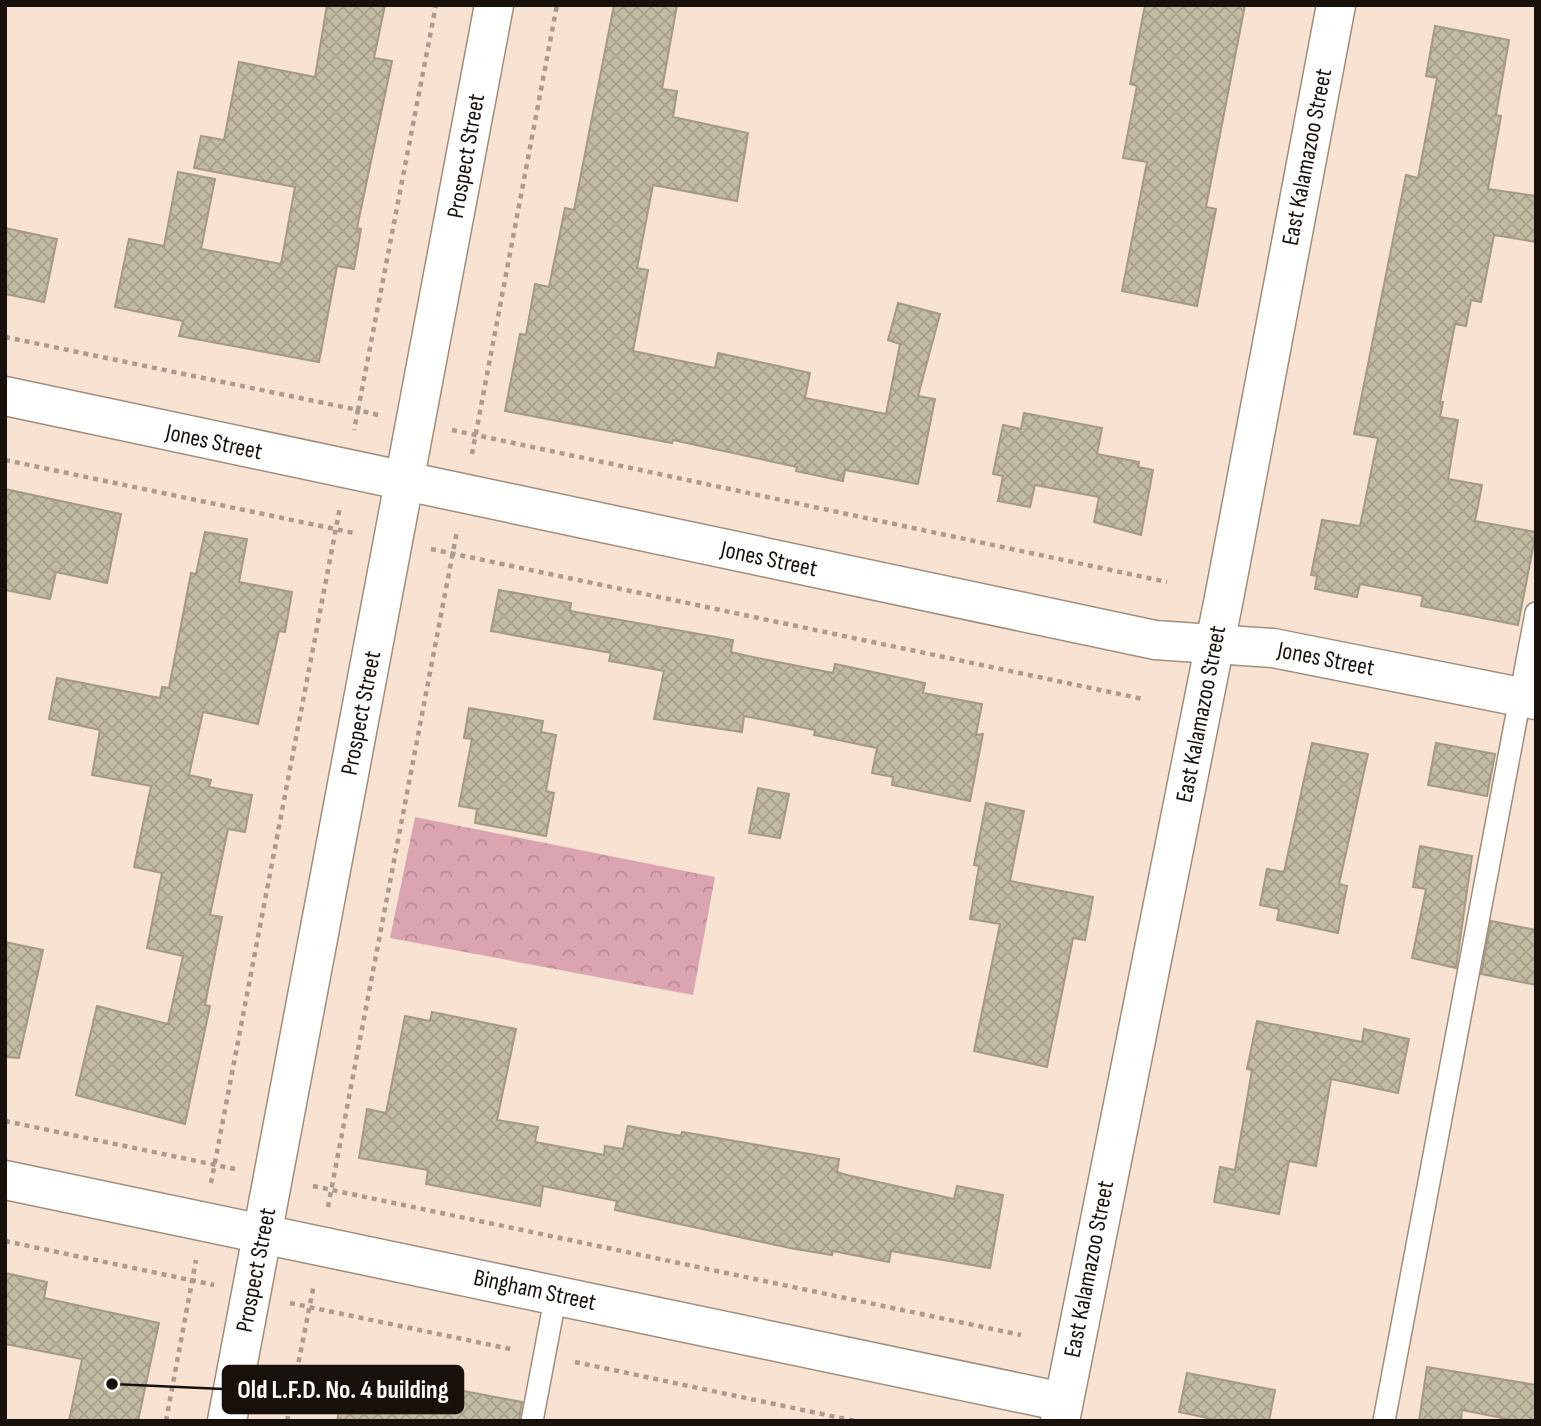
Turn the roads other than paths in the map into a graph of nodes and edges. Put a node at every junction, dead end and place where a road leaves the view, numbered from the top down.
1 (494, 5) edge
2 (1336, 5) edge
3 (5, 397) edge
4 (405, 483) junction
5 (1536, 613) edge
6 (1214, 645) junction
7 (1528, 698) edge
8 (5, 1180) edge
9 (263, 1234) junction
10 (556, 1294) junction
11 (1061, 1412) edge
12 (227, 1421) edge
13 (532, 1421) edge
14 (1384, 1421) edge

1 - 4 street, Prospect Street
2 - 6 street, East Kalamazoo Street
3 - 4 street, Jones Street
4 - 6 street, Jones Street
4 - 9 street, Prospect Street
5 - 7 lane
6 - 7 street, Jones Street
6 - 11 street, East Kalamazoo Street
7 - 14 lane
8 - 9 street, Bingham Street
9 - 10 street, Bingham Street
9 - 12 street, Prospect Street
10 - 11 street, Bingham Street
10 - 13 lane

